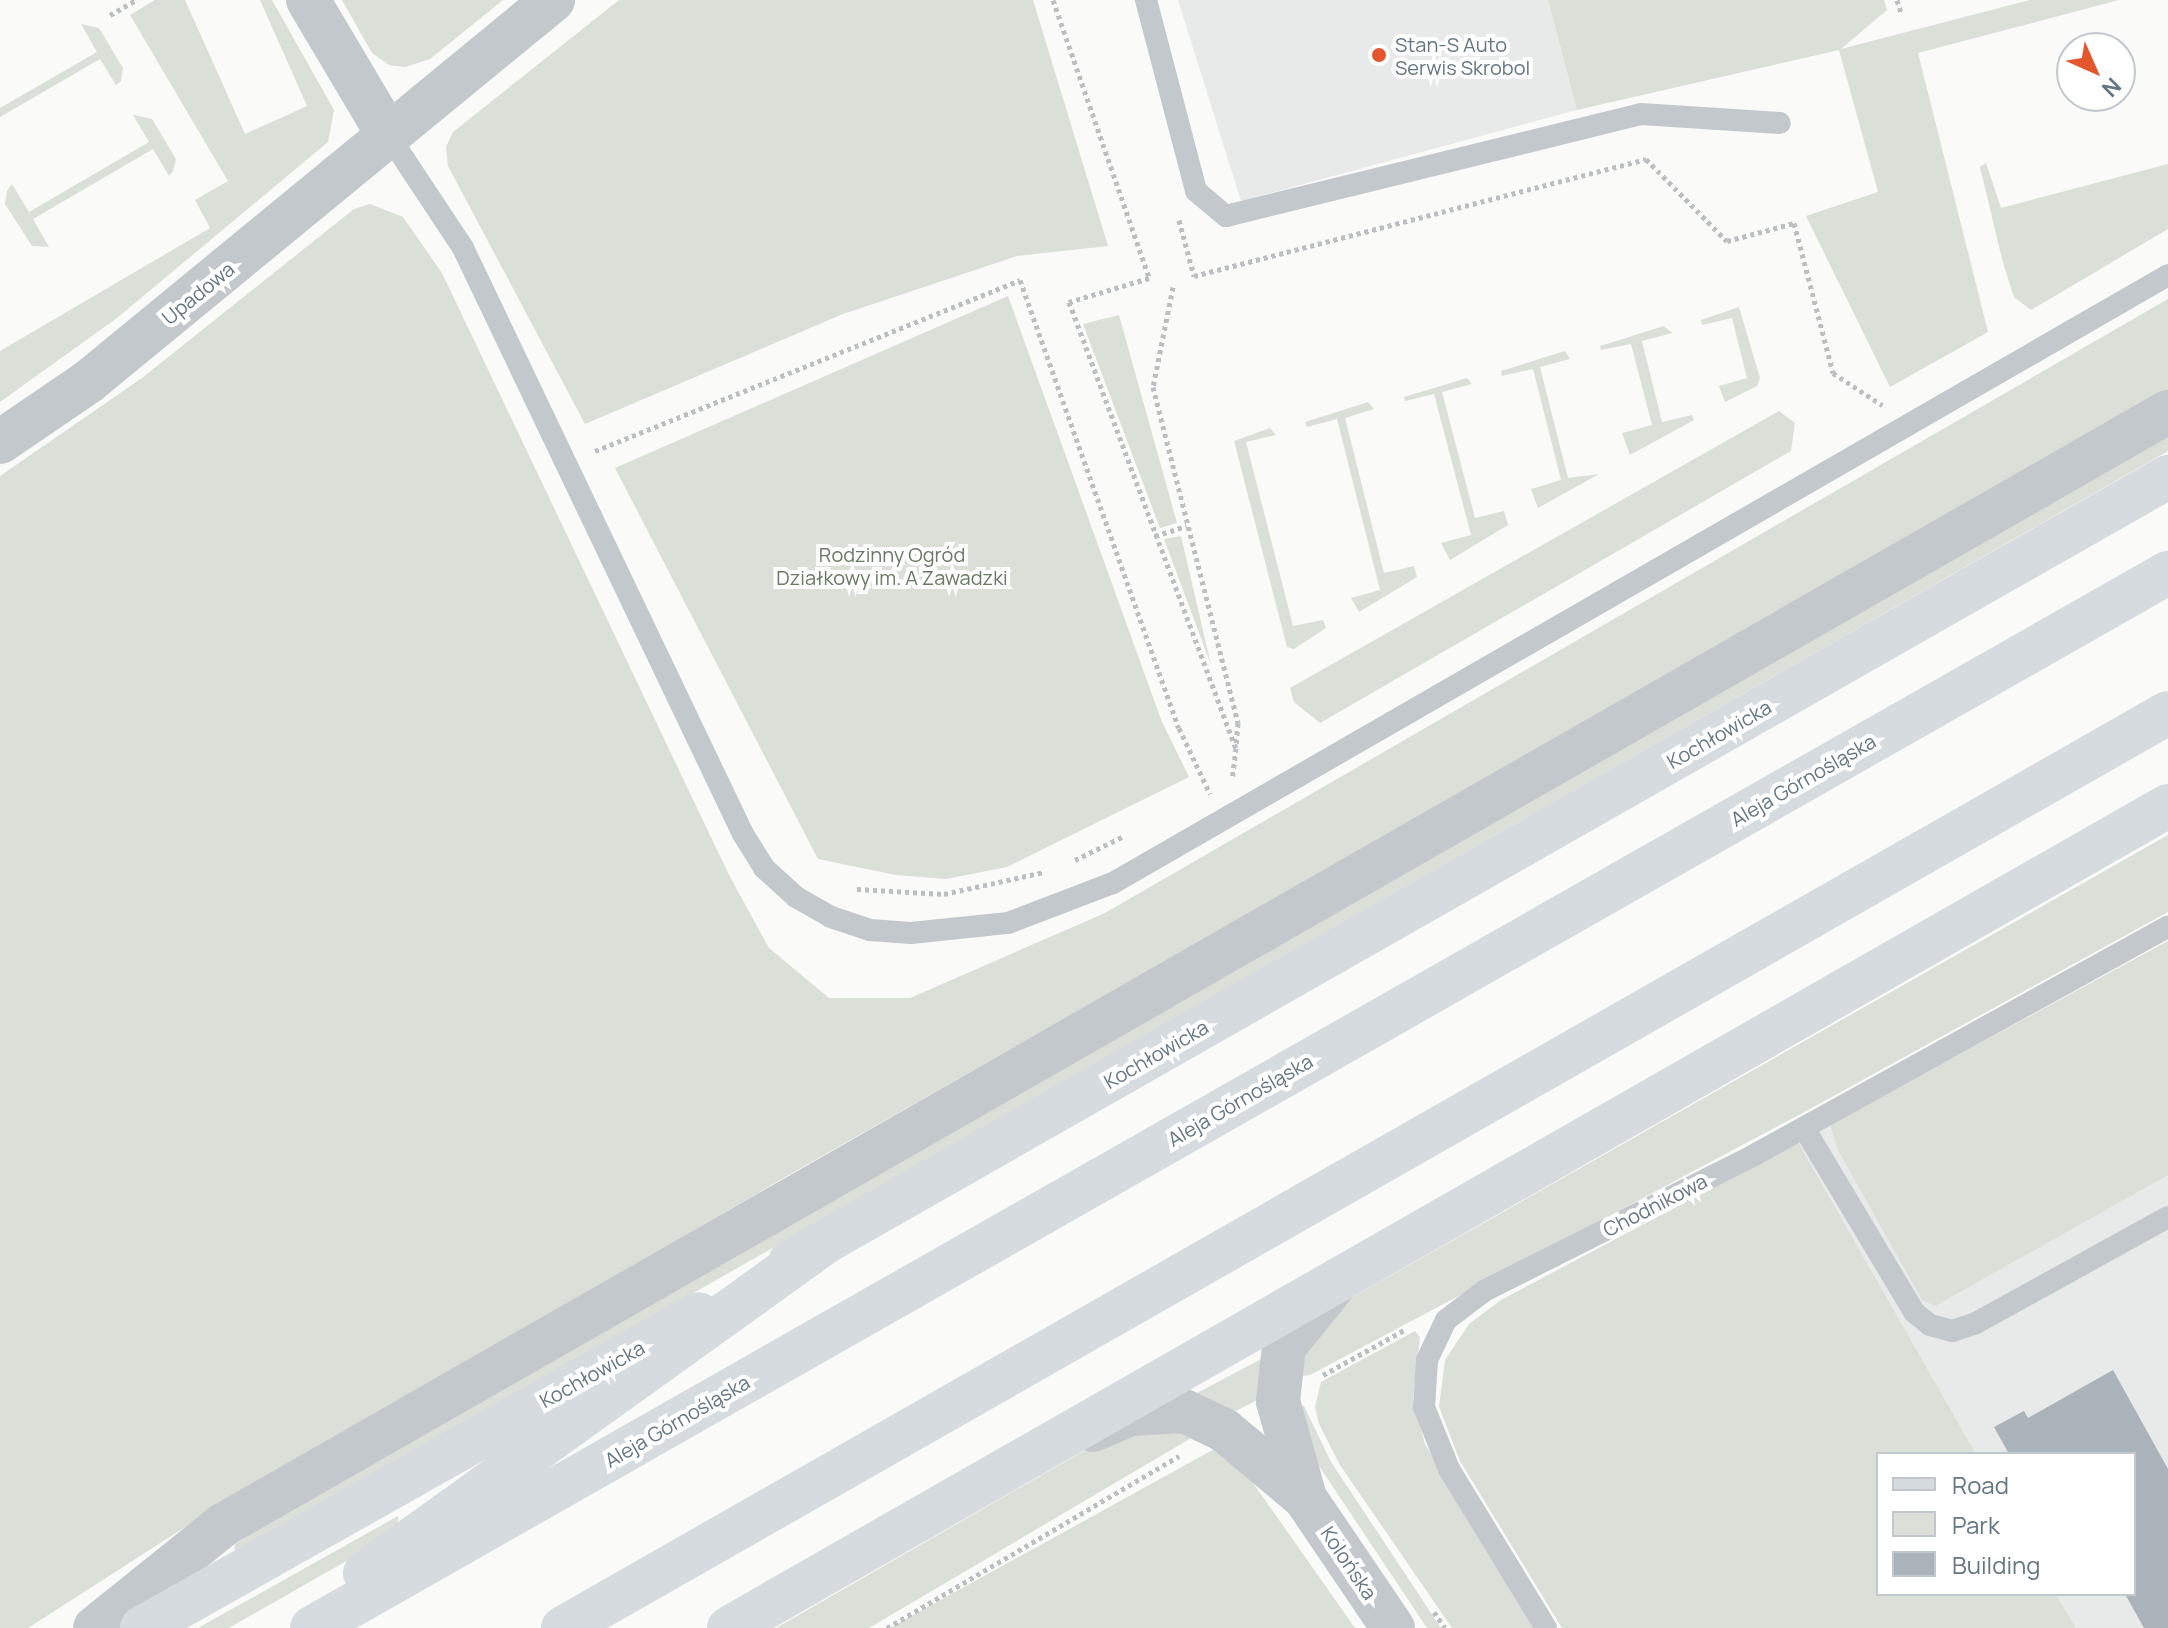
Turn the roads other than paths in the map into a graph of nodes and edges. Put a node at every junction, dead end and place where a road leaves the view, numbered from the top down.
1 (308, 0) edge
2 (553, 0) edge
3 (1146, 0) edge
4 (1780, 123) dead end
5 (387, 133) junction
6 (2168, 275) edge
7 (2168, 412) edge
8 (0, 442) edge
9 (2168, 477) edge
10 (2168, 573) edge
11 (2168, 713) edge
12 (2168, 806) edge
13 (2168, 927) edge
14 (1804, 1128) junction
15 (2168, 1217) edge
16 (824, 1243) junction
17 (1339, 1279) junction
18 (1007, 1470) junction
19 (1305, 1498) junction
20 (95, 1628) edge
21 (142, 1628) edge
22 (295, 1628) edge
23 (312, 1628) edge
24 (563, 1628) edge
25 (729, 1628) edge
26 (1393, 1628) edge
27 (1546, 1628) edge

1 - 5 street
2 - 5 street, Upadowa
3 - 4 lane
5 - 6 lane
5 - 8 street, Upadowa
7 - 20 street
9 - 16 main road, Kochłowicka
10 - 23 main road, Aleja Górnośląska
11 - 24 main road
12 - 17 main road
13 - 14 lane, Chodnikowa
14 - 15 lane
14 - 27 lane, Chodnikowa
16 - 21 main road, Kochłowicka
16 - 22 main road
17 - 18 main road
17 - 19 street
18 - 19 street
18 - 25 main road
19 - 26 street, Kolońska

